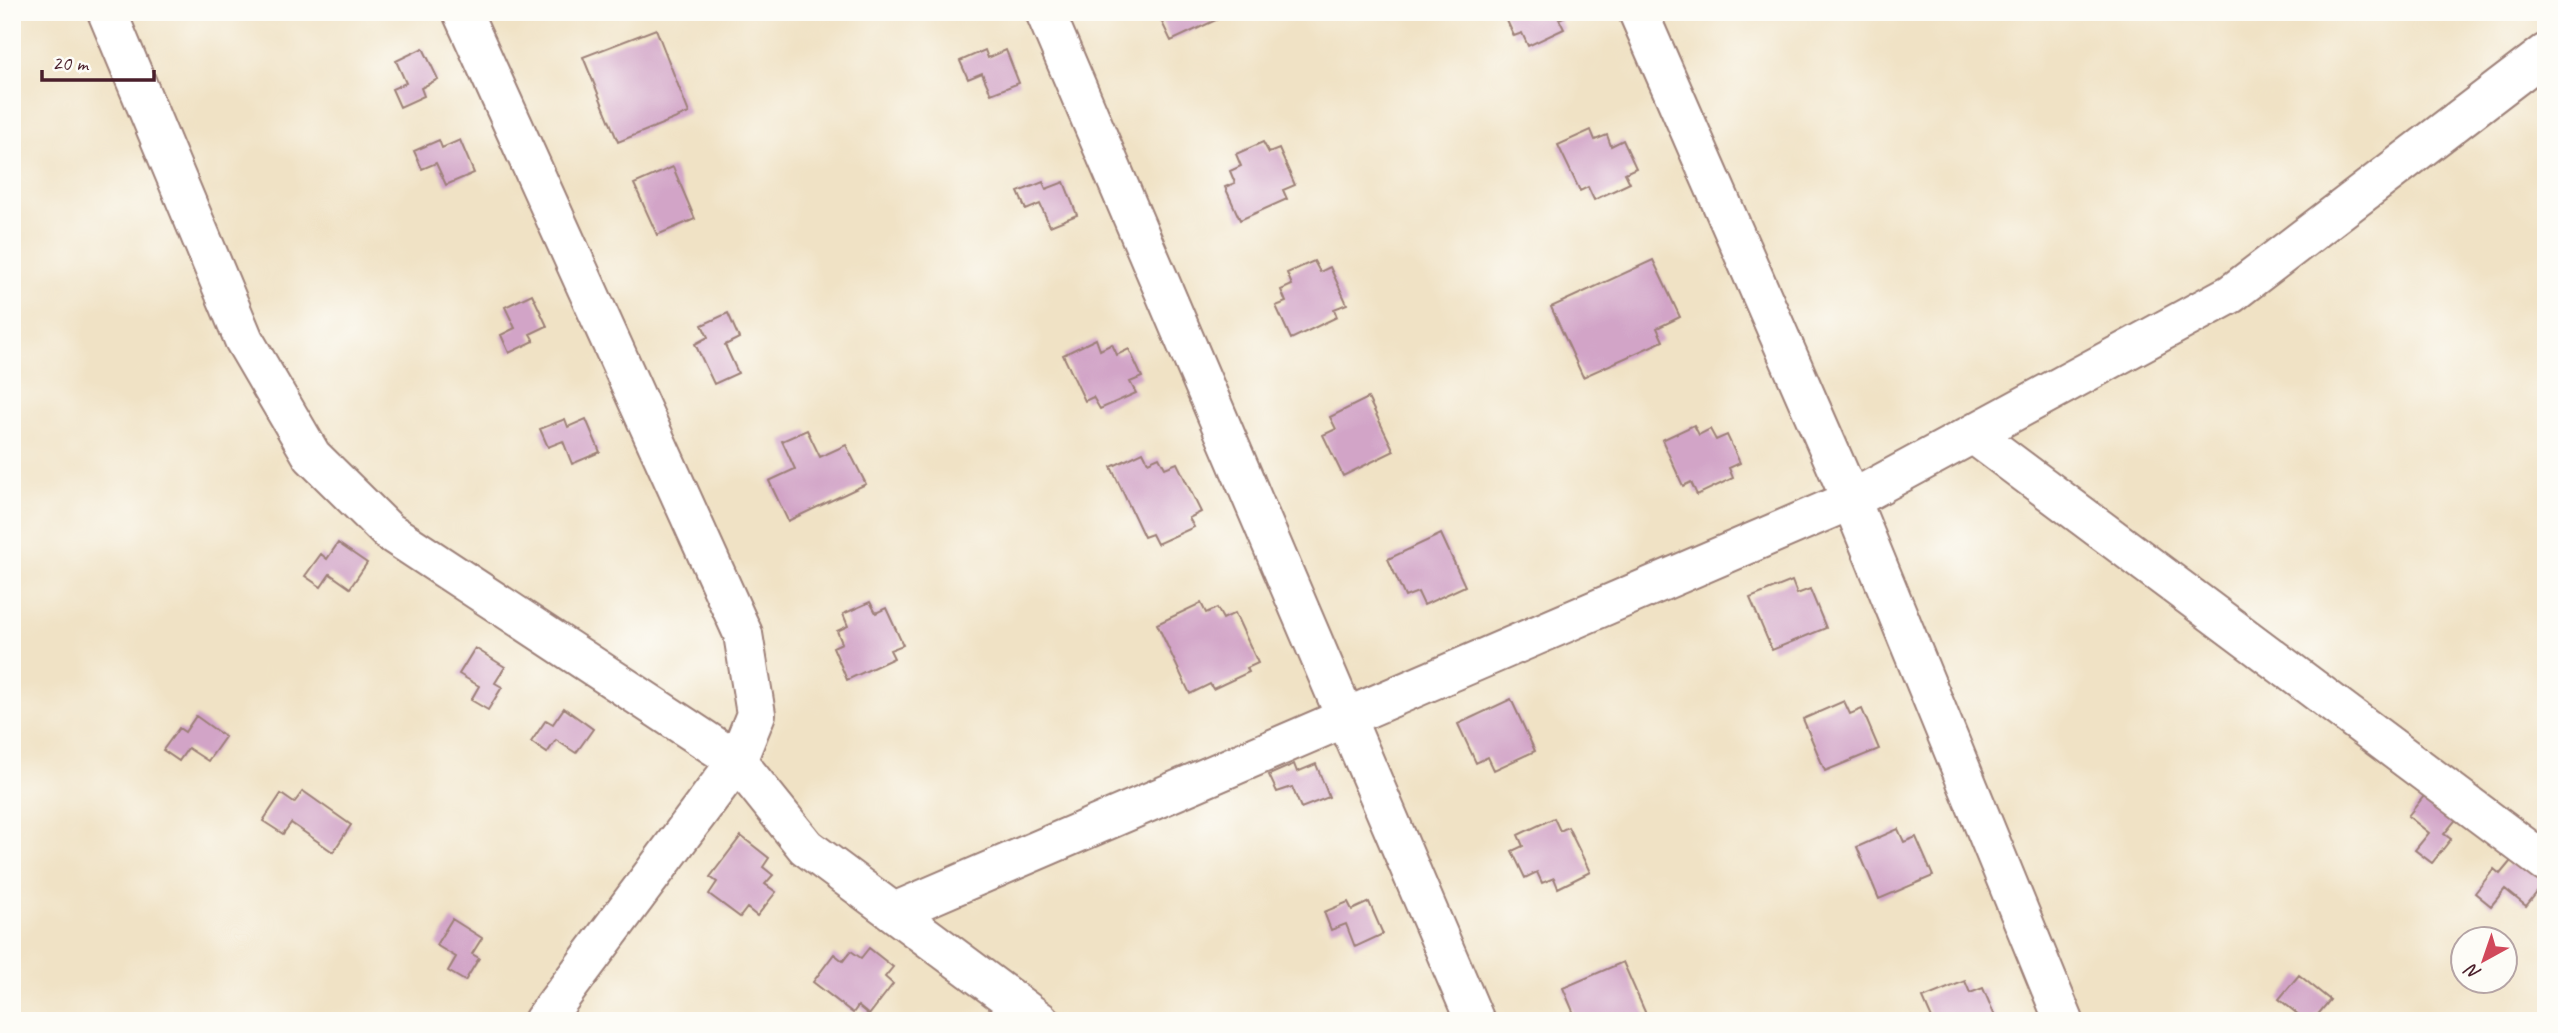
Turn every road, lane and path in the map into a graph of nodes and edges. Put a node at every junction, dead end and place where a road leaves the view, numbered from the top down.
1 (107, 12) edge
2 (462, 12) edge
3 (1045, 12) edge
4 (1638, 12) edge
5 (2546, 52) edge
6 (1973, 434) junction
7 (1851, 500) junction
8 (1344, 718) junction
9 (737, 761) junction
10 (2546, 863) edge
11 (894, 912) junction
12 (543, 1021) edge
13 (1040, 1021) edge
14 (1475, 1021) edge
15 (2064, 1021) edge

1 - 9 street
2 - 9 street
3 - 8 street
4 - 7 street
5 - 6 street
6 - 7 street
6 - 10 street
7 - 8 street
7 - 15 street
8 - 11 street
8 - 14 street
9 - 11 street
9 - 12 street
11 - 13 street

